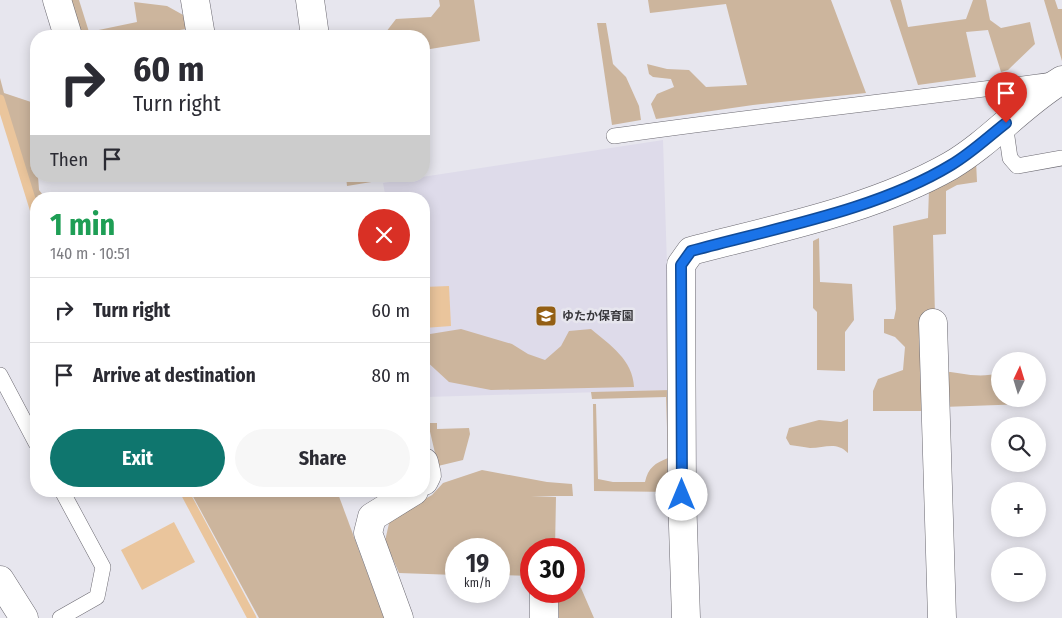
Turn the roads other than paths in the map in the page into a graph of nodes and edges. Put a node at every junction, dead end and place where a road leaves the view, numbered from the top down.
1 (57, 0) edge
2 (195, 0) edge
3 (310, 0) edge
4 (66, 30) edge
5 (200, 30) edge
6 (314, 30) edge
7 (1062, 79) edge
8 (1006, 123) junction
9 (614, 136) dead end
10 (1062, 158) edge
11 (933, 323) dead end
12 (0, 375) edge
13 (30, 432) edge
14 (65, 497) edge
15 (404, 497) edge
16 (0, 580) edge
17 (544, 603) edge
18 (24, 618) edge
19 (60, 618) edge
20 (399, 618) edge
21 (544, 618) edge
22 (686, 618) edge
23 (942, 618) edge

1 - 4 street
2 - 5 street
3 - 6 street
7 - 8 street
7 - 9 lane
8 - 10 lane
8 - 22 street
11 - 23 street
12 - 13 lane
14 - 19 lane
15 - 20 street
16 - 18 street
17 - 21 street

